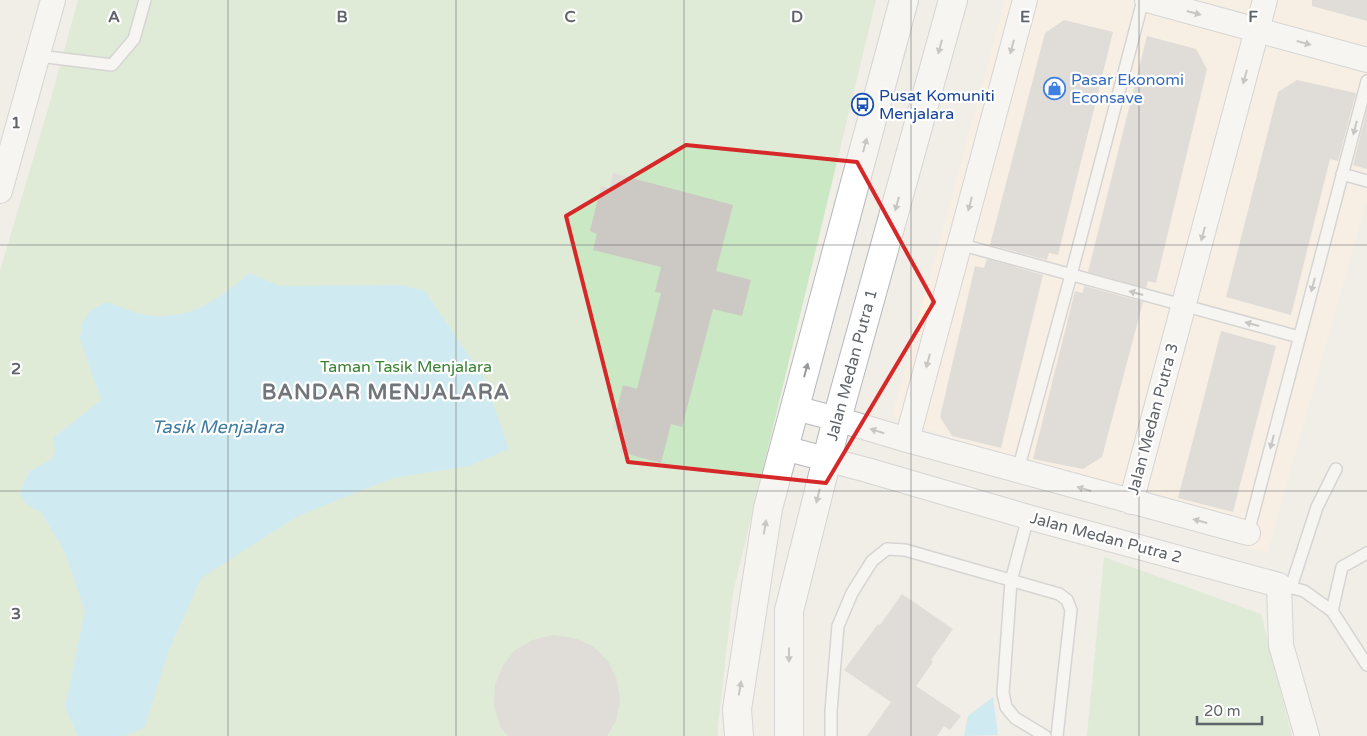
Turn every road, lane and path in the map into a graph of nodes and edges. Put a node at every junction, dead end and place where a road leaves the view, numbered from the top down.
1 (53, 0) edge
2 (145, 0) edge
3 (904, 0) edge
4 (953, 0) edge
5 (1025, 0) edge
6 (1145, 0) edge
7 (1265, 0) edge
8 (1257, 30) junction
9 (39, 56) junction
10 (1367, 60) edge
11 (1367, 81) edge
12 (1342, 174) junction
13 (1367, 181) edge
14 (0, 191) edge
15 (959, 244) junction
16 (1071, 275) junction
17 (1184, 305) junction
18 (1299, 337) junction
19 (795, 408) junction
20 (837, 419) junction
21 (907, 440) junction
22 (784, 448) junction
23 (827, 460) junction
24 (1336, 469) dead end
25 (1018, 470) junction
26 (1131, 502) junction
27 (1028, 517) junction
28 (1248, 533) joint
29 (1367, 553) edge
30 (1011, 581) junction
31 (1285, 586) junction
32 (1332, 611) junction
33 (1367, 665) edge
34 (739, 736) edge
35 (789, 736) edge
36 (831, 736) edge
37 (1045, 736) edge
38 (1056, 736) edge
39 (1307, 736) edge

1 - 9 street
2 - 9 lane
19 -> 3 street
4 -> 20 street, Jalan Medan Putra 1
5 -> 15 street
6 -> 8 street
6 - 16 lane
7 - 8 street, Jalan Medan Putra 3
8 -> 10 street
8 -> 17 street, Jalan Medan Putra 3
9 - 14 street
11 -> 12 lane
12 - 13 lane
12 -> 18 lane
15 - 16 lane
15 -> 21 street
17 -> 16 lane
16 - 25 lane
18 -> 17 lane
17 - 26 street, Jalan Medan Putra 3
18 -> 28 lane
19 - 20 street, Jalan Medan Putra 3
19 - 22 street
21 -> 20 street, Jalan Medan Putra 3
20 - 23 street, Jalan Medan Putra 1
21 - 25 street, Jalan Medan Putra 3
22 - 23 street, Jalan Medan Putra 2
34 -> 22 street
23 - 27 street, Jalan Medan Putra 2
23 -> 35 street, Jalan Medan Putra 1
24 - 31 lane
26 -> 25 street, Jalan Medan Putra 3
28 -> 26 street
27 - 30 lane
27 - 31 street, Jalan Medan Putra 2
29 - 32 lane
30 - 36 lane
30 - 37 lane
30 - 38 lane
31 - 32 lane
31 - 39 street
32 - 33 lane

